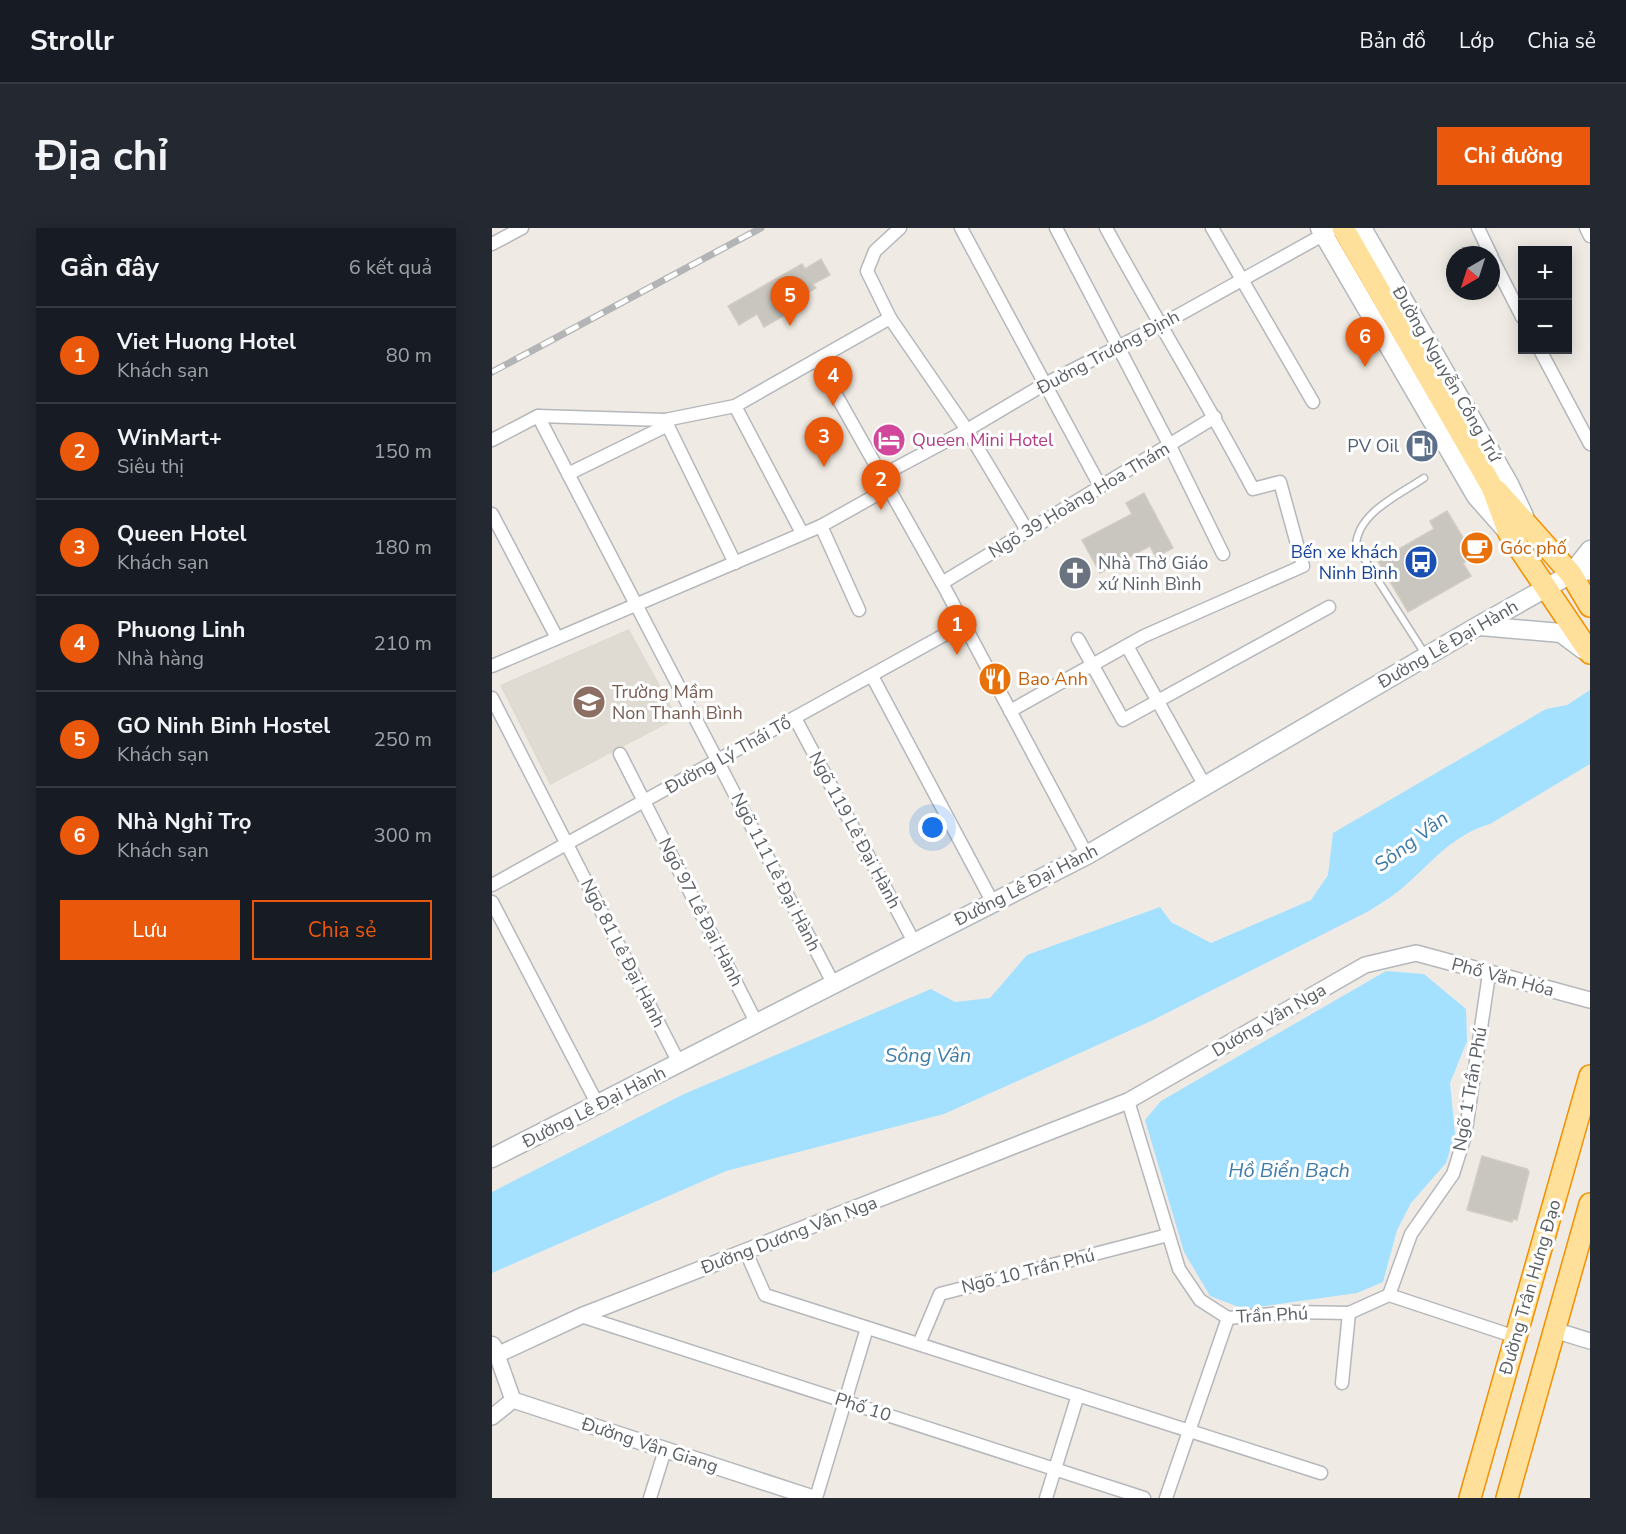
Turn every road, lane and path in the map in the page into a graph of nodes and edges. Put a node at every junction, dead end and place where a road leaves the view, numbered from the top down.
1 (522, 228) edge
2 (900, 228) edge
3 (961, 228) edge
4 (1056, 228) edge
5 (1106, 228) edge
6 (1212, 228) edge
7 (1362, 228) edge
8 (1478, 228) edge
9 (1586, 228) edge
10 (1330, 230) edge
11 (1590, 236) edge
12 (492, 244) edge
13 (1487, 246) edge
14 (1500, 273) edge
15 (1240, 279) junction
16 (1518, 309) edge
17 (890, 318) junction
18 (1160, 326) junction
19 (1117, 347) junction
20 (1542, 354) edge
21 (817, 361) junction
22 (1043, 385) junction
23 (1313, 402) dead end
24 (735, 406) junction
25 (538, 416) junction
26 (1215, 417) junction
27 (667, 423) junction
28 (967, 430) junction
29 (492, 440) edge
30 (1590, 444) edge
31 (1170, 446) junction
32 (568, 474) junction
33 (881, 476) junction
34 (1424, 478) dead end
35 (1100, 486) junction
36 (887, 489) junction
37 (492, 514) edge
38 (821, 526) junction
39 (1518, 528) junction
40 (1028, 532) junction
41 (802, 533) junction
42 (1590, 550) edge
43 (1223, 554) dead end
44 (735, 563) junction
45 (1581, 572) edge
46 (942, 583) junction
47 (1547, 587) junction
48 (638, 604) junction
49 (1590, 606) edge
50 (1329, 607) dead end
51 (859, 610) dead end
52 (964, 624) junction
53 (1478, 626) junction
54 (558, 638) junction
55 (1078, 639) dead end
56 (1127, 646) junction
57 (1590, 654) edge
58 (1426, 657) junction
59 (492, 666) edge
60 (1094, 666) junction
61 (872, 676) junction
62 (492, 698) edge
63 (1158, 701) junction
64 (1010, 711) junction
65 (795, 718) junction
66 (620, 754) dead end
67 (719, 760) junction
68 (1205, 786) junction
69 (645, 801) junction
70 (566, 843) junction
71 (1087, 855) junction
72 (492, 885) edge
73 (492, 902) edge
74 (993, 903) junction
75 (914, 942) junction
76 (1416, 953) joint
77 (1489, 974) junction
78 (833, 983) junction
79 (1590, 1000) edge
80 (756, 1022) junction
81 (679, 1062) junction
82 (1590, 1076) edge
83 (1128, 1101) junction
84 (598, 1105) junction
85 (492, 1158) edge
86 (1588, 1215) edge
87 (1168, 1235) junction
88 (746, 1252) junction
89 (1389, 1295) junction
90 (1349, 1313) junction
91 (581, 1316) junction
92 (1228, 1318) junction
93 (867, 1328) junction
94 (1518, 1328) junction
95 (1554, 1330) junction
96 (1590, 1341) edge
97 (919, 1344) junction
98 (495, 1351) edge
99 (1342, 1383) dead end
100 (1078, 1395) junction
101 (513, 1400) junction
102 (844, 1401) junction
103 (492, 1417) edge
104 (1190, 1431) junction
105 (665, 1450) junction
106 (1056, 1469) junction
107 (1321, 1473) dead end
108 (650, 1498) edge
109 (815, 1498) edge
110 (1046, 1498) edge
111 (1144, 1498) edge
112 (1166, 1498) edge
113 (1470, 1498) edge
114 (1507, 1498) edge

1 - 12 street
2 - 17 street
3 - 22 street
4 - 19 street
5 - 18 street
6 - 15 street
7 - 39 main road, Đường Nguyễn Công Trứ
8 - 13 street
9 - 11 street
10 - 15 street, Đuờng Trương Định
10 - 39 highway, Đường Nguyễn Công Trứ
10 - 39 main road, Đường Nguyễn Công Trứ
14 - 16 street
15 - 18 street, Đuờng Trương Định
15 - 23 street
17 - 21 street
17 - 28 street
18 - 19 street, Đuờng Trương Định
18 - 26 street
19 - 22 street, Đuờng Trương Định
19 - 31 street
20 - 30 street
21 - 24 street
21 - 33 street
22 - 28 street, Đuờng Trương Định
22 - 35 street
24 - 27 street
24 - 41 street
25 - 27 street
25 - 29 street
25 - 32 street, Ngõ 111 Lê Đại Hành
26 - 31 street, Ngõ 39 Hoàng Hoa Thám
26 - 56 street
27 - 32 street
27 - 44 street
28 - 33 street, Đuờng Trương Định
28 - 40 street
31 - 35 street, Ngõ 39 Hoàng Hoa Thám
31 - 43 street
32 - 48 street, Ngõ 111 Lê Đại Hành
33 - 36 street
34 - 58 lane
35 - 40 street, Ngõ 39 Hoàng Hoa Thám
36 - 38 street
36 - 46 street
37 - 54 street
38 - 41 street
38 - 51 street
39 - 45 highway, Đường Nguyễn Công Trứ
39 - 47 highway, Đường Nguyễn Công Trứ
40 - 46 street, Ngõ 39 Hoàng Hoa Thám
41 - 44 street
42 - 45 main road
44 - 48 street
45 - 47 main road, Đường Lê Đại Hành
45 - 49 highway, Đường Nguyễn Công Trứ
46 - 52 street
47 - 53 main road, Đường Lê Đại Hành
47 - 57 highway, Đường Nguyễn Công Trứ
48 - 54 street
48 - 67 street, Ngõ 111 Lê Đại Hành
50 - 63 street
52 - 61 street, Đường Lý Thái Tổ
52 - 64 street
53 - 57 main road
53 - 58 main road, Đường Lê Đại Hành
54 - 59 street
55 - 60 street
56 - 60 street
56 - 63 street
58 - 68 main road, Đường Lê Đại Hành
60 - 63 street
60 - 64 street
61 - 65 street, Đường Lý Thái Tổ
61 - 74 street
62 - 70 street, Ngõ 81 Lê Đại Hành
63 - 68 street
64 - 71 street
65 - 67 street, Đường Lý Thái Tổ
65 - 75 street, Ngõ 119 Lê Đại Hành
66 - 69 street, Ngõ 97 Lê Đại Hành
67 - 69 street, Đường Lý Thái Tổ
67 - 78 street, Ngõ 111 Lê Đại Hành
68 - 71 main road, Đường Lê Đại Hành
69 - 70 street, Đường Lý Thái Tổ
69 - 80 street, Ngõ 97 Lê Đại Hành
70 - 72 street, Đường Lý Thái Tổ
70 - 81 street, Ngõ 81 Lê Đại Hành
71 - 74 main road, Đường Lê Đại Hành
73 - 84 street
74 - 75 main road, Đường Lê Đại Hành
75 - 78 main road, Đường Lê Đại Hành
76 - 77 street, Phố Văn Hóa
76 - 83 street, Dương Vân Nga
77 - 79 street, Phố Văn Hóa
77 - 89 street, Ngõ 1 Trần Phú
78 - 80 main road, Đường Lê Đại Hành
80 - 81 main road, Đường Lê Đại Hành
81 - 84 main road, Đường Lê Đại Hành
82 - 94 highway, Đường Trân Hưng Đạo
83 - 87 street, Trần Phú
83 - 88 street, Đường Dương Vân Nga
84 - 85 main road, Đường Lê Đại Hành
86 - 95 highway, Đường Trân Hưng Đạo
87 - 92 street, Trần Phú
87 - 97 street, Ngõ 10 Trần Phú
88 - 91 street, Đường Dương Vân Nga
88 - 93 street
89 - 90 street, Trần Phú
89 - 94 street
90 - 92 street, Trần Phú
90 - 99 street
91 - 98 street, Đường Dương Vân Nga
91 - 102 street, Phố 10
92 - 104 street
93 - 97 street
93 - 102 street
94 - 95 highway
94 - 113 highway, Đường Trân Hưng Đạo
95 - 96 street
95 - 114 highway, Đường Trân Hưng Đạo
97 - 100 street
98 - 101 street, Đường Dương Vân Nga
100 - 104 street
100 - 106 street
101 - 103 street
101 - 105 street, Đường Vân Giang
102 - 106 street, Phố 10
102 - 109 street
104 - 107 street
104 - 112 street
105 - 108 street
105 - 109 street, Đường Vân Giang
106 - 110 street
106 - 111 street, Phố 10

